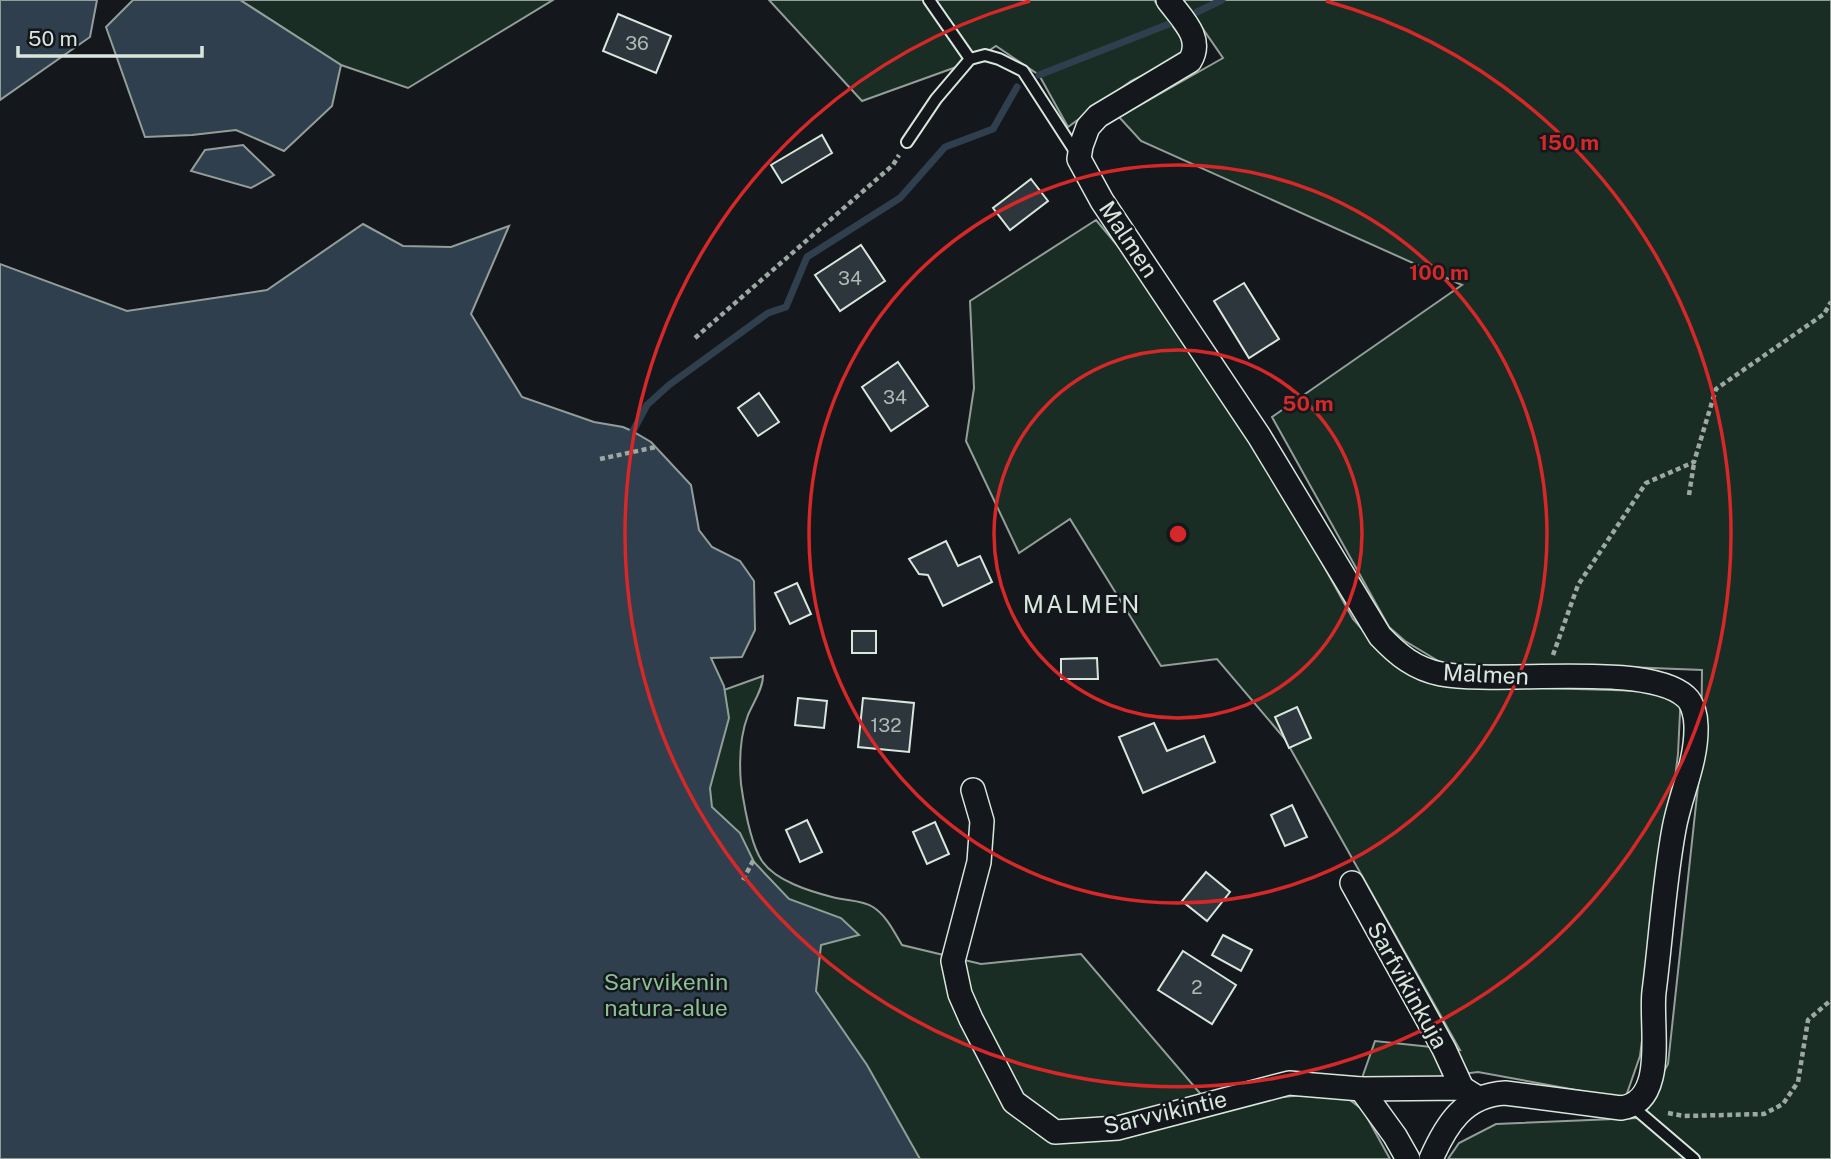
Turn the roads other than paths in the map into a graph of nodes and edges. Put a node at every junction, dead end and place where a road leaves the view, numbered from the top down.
1 (929, 0) edge
2 (1168, 0) edge
3 (970, 59) junction
4 (907, 142) road end
5 (1079, 159) junction
6 (973, 790) dead end
7 (1352, 883) dead end
8 (1361, 1089) junction
9 (1470, 1093) junction
10 (1632, 1106) junction
11 (1408, 1159) edge
12 (1431, 1159) edge
13 (1694, 1159) edge

1 - 3 lane
2 - 5 street
3 - 4 lane
3 - 5 lane
5 - 10 street, Malmen
6 - 8 street, Sarvvikintie
7 - 9 street, Sarfvikinkuja
8 - 9 street, Sarvvikintie
8 - 11 street
9 - 10 street
9 - 12 street
10 - 13 lane

